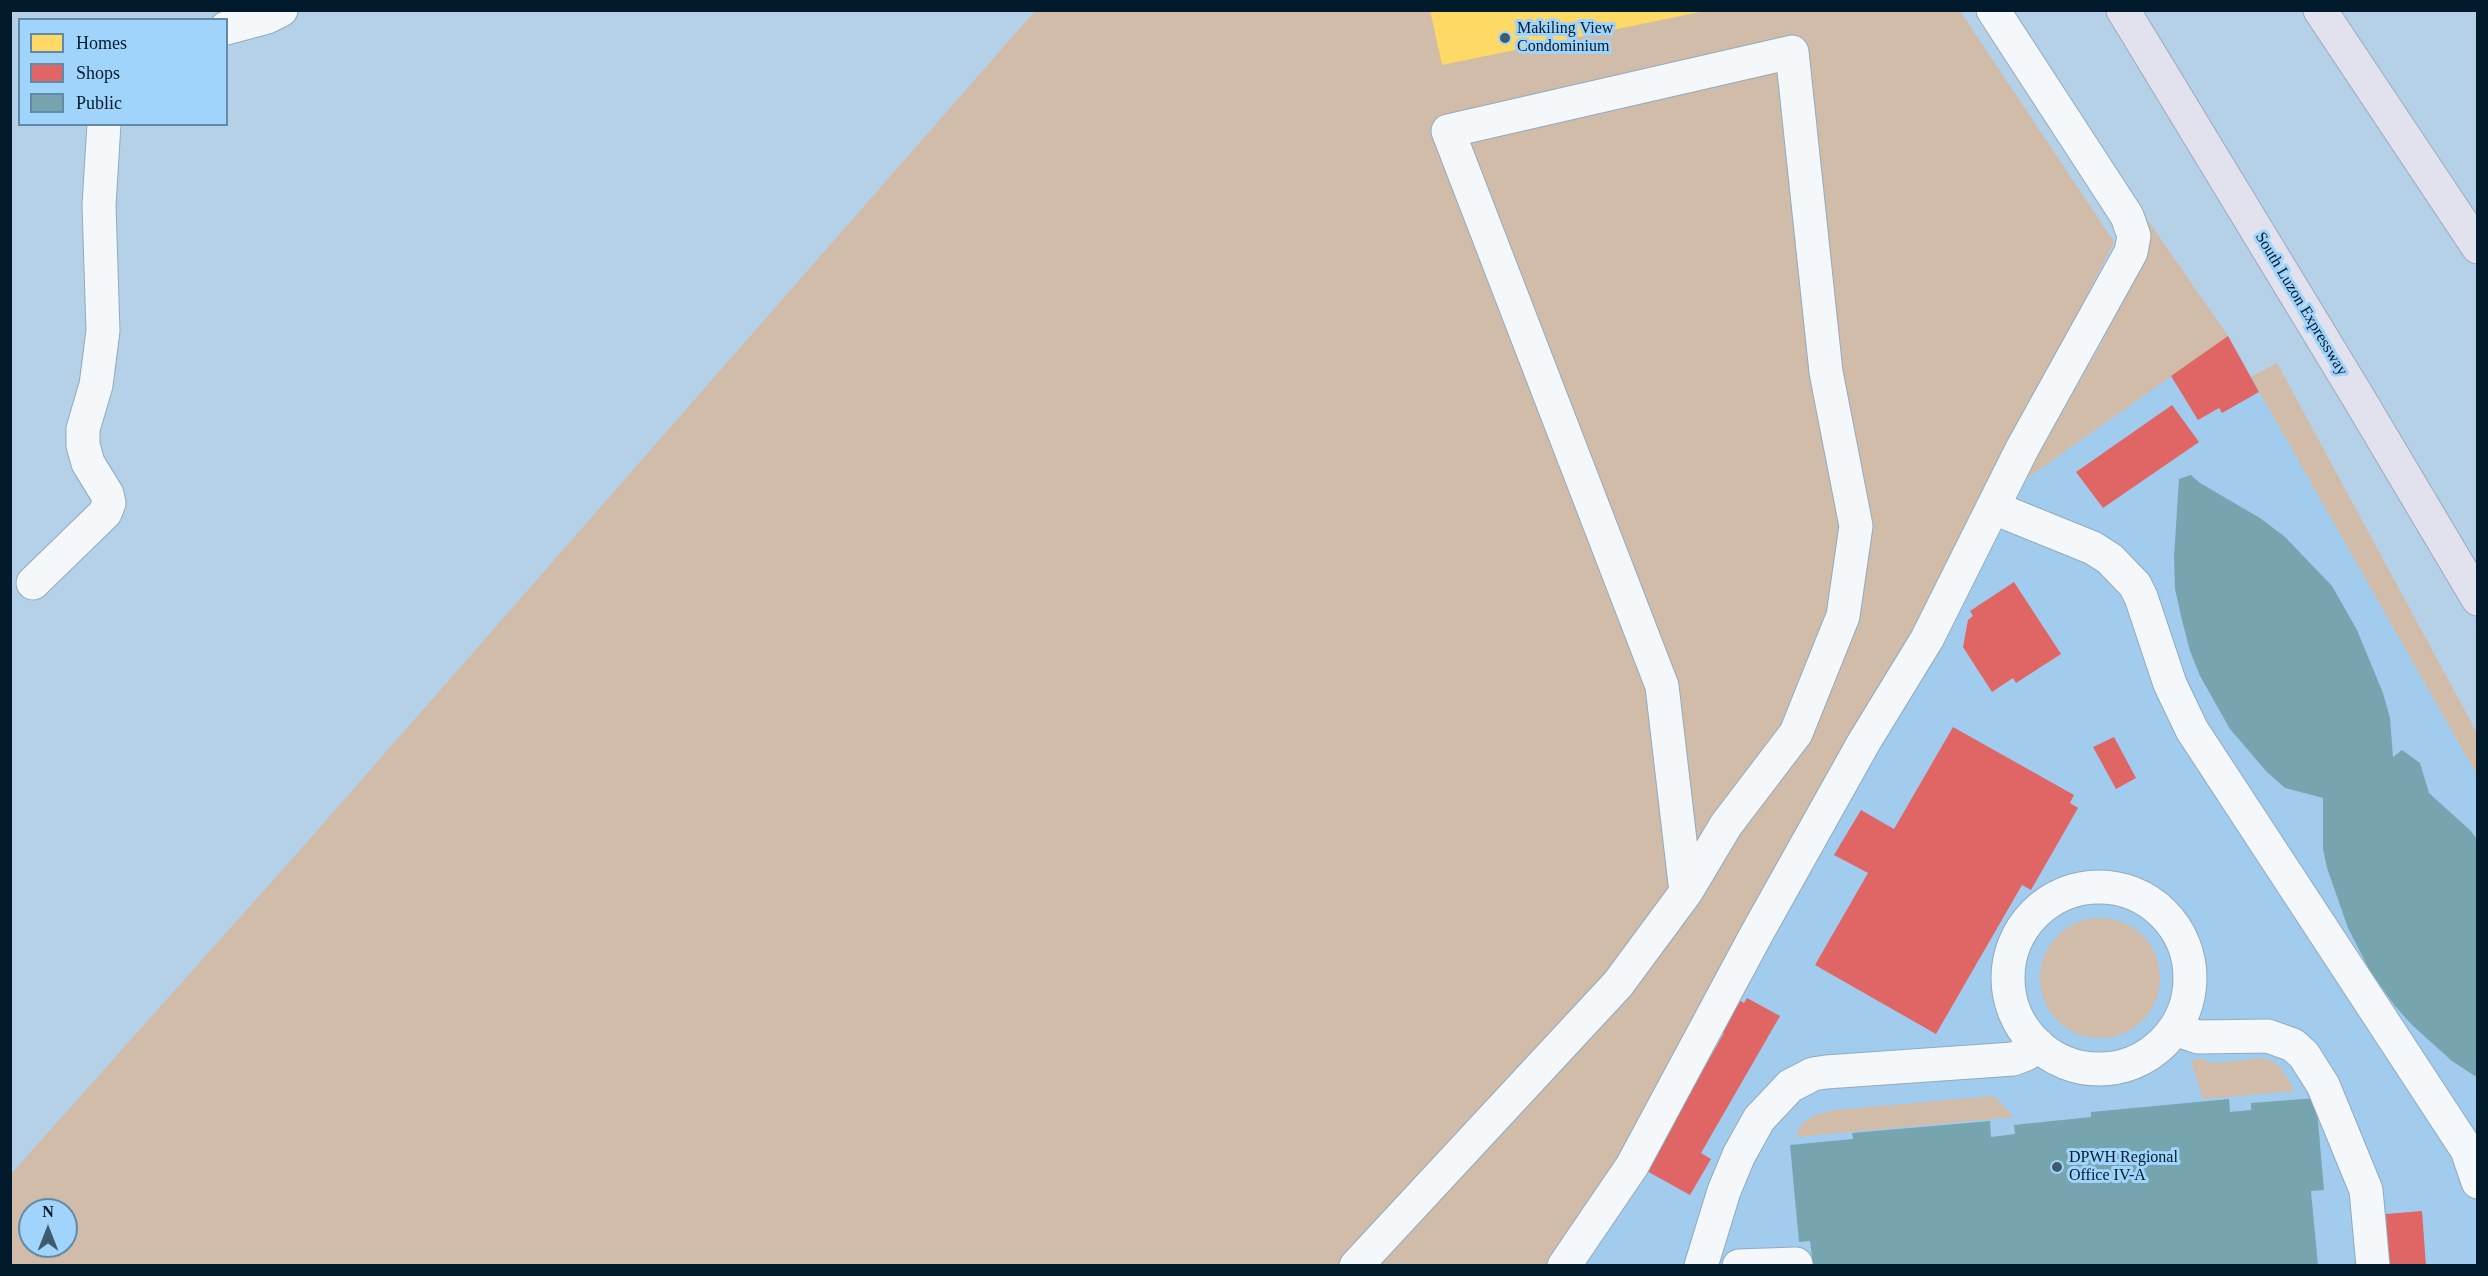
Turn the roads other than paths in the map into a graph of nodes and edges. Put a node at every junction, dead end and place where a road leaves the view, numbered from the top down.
1 (281, 10) edge
2 (1993, 10) edge
3 (2123, 10) edge
4 (2320, 10) edge
5 (228, 27) edge
6 (104, 126) edge
7 (2478, 247) edge
8 (1994, 508) junction
9 (33, 583) dead end
10 (2478, 599) edge
11 (1686, 892) junction
12 (2175, 1029) junction
13 (2038, 1045) junction
14 (2470, 1138) edge
15 (2478, 1182) edge
16 (1796, 1263) dead end
17 (1356, 1266) edge
18 (1564, 1266) edge
19 (1701, 1266) edge
20 (1738, 1266) edge
21 (2373, 1266) edge

1 - 5 street
2 - 8 street
3 - 10 highway, South Luzon Expressway
4 - 7 highway
6 - 9 street
8 - 14 street
8 - 18 street
11 - 11 street
11 - 17 street
12 - 13 street
12 - 13 street
12 - 21 street
13 - 19 street
14 - 15 street
16 - 20 street

